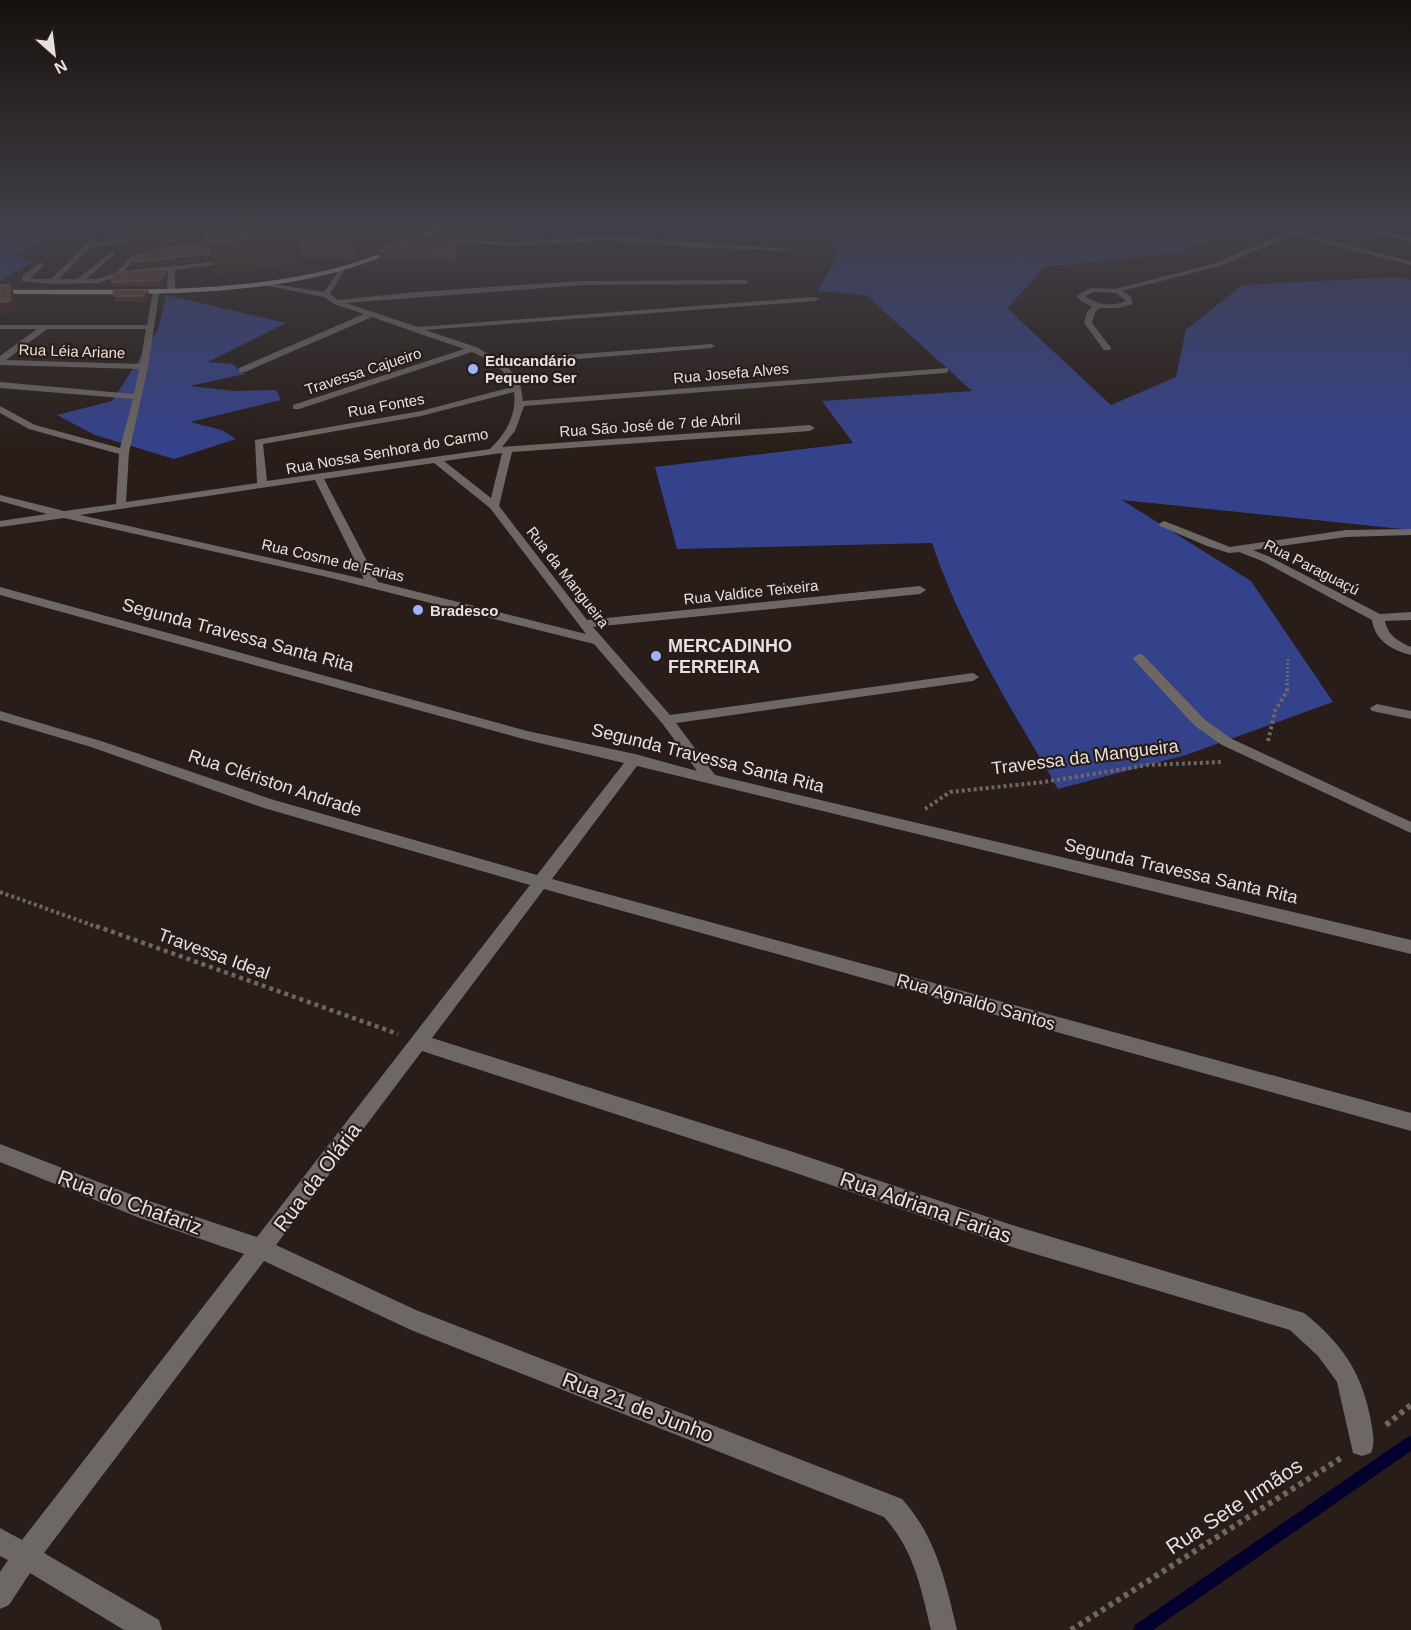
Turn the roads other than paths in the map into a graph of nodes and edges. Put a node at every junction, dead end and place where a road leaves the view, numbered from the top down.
1 (151, 301) edge
2 (346, 301) edge
3 (787, 301) edge
4 (1088, 301) edge
5 (1130, 301) edge
6 (337, 302) joint
7 (1098, 305) junction
8 (371, 314) junction
9 (0, 327) edge
10 (45, 327) junction
11 (150, 327) junction
12 (414, 328) junction
13 (711, 346) dead end
14 (1107, 348) dead end
15 (472, 349) junction
16 (0, 361) edge
17 (499, 363) junction
18 (144, 367) junction
19 (242, 370) dead end
20 (945, 370) dead end
21 (0, 385) edge
22 (517, 388) junction
23 (138, 397) junction
24 (520, 404) junction
25 (296, 407) dead end
26 (0, 410) edge
27 (810, 428) dead end
28 (508, 450) junction
29 (493, 451) junction
30 (124, 452) junction
31 (438, 460) junction
32 (319, 479) junction
33 (262, 487) junction
34 (0, 498) edge
35 (121, 505) junction
36 (494, 506) junction
37 (58, 515) junction
38 (0, 524) edge
39 (1164, 524) dead end
40 (1411, 532) edge
41 (1240, 549) junction
42 (373, 584) junction
43 (920, 590) dead end
44 (0, 591) edge
45 (1411, 616) edge
46 (1378, 618) junction
47 (584, 624) junction
48 (599, 642) junction
49 (1411, 651) edge
50 (1139, 658) dead end
51 (973, 677) dead end
52 (1377, 708) dead end
53 (0, 715) edge
54 (1411, 715) edge
55 (667, 720) junction
56 (635, 759) junction
57 (709, 777) junction
58 (1411, 828) edge
59 (540, 883) junction
60 (1411, 947) edge
61 (419, 1042) junction
62 (1411, 1122) edge
63 (0, 1154) edge
64 (261, 1249) junction
65 (1362, 1444) road end
66 (0, 1540) edge
67 (26, 1557) junction
68 (0, 1596) edge
69 (149, 1630) edge
70 (944, 1630) edge

1 - 11 street
2 - 6 street
3 - 12 street
4 - 7 street
5 - 7 street
6 - 8 street, Rua Nossa Senhora do Carmo
7 - 14 street
8 - 12 street, Rua Nossa Senhora do Carmo
8 - 19 street
9 - 10 street
10 - 11 street
10 - 16 street
11 - 18 street
12 - 15 street, Rua Nossa Senhora do Carmo
13 - 17 street
15 - 17 street, Rua Nossa Senhora do Carmo
15 - 25 street, Travessa Cajueiro
16 - 18 street, Rua Léia Ariane
17 - 22 street, Rua Nossa Senhora do Carmo
18 - 23 street
20 - 24 street, Rua Josefa Alves
21 - 23 street
22 - 24 street, Rua Nossa Senhora do Carmo
22 - 33 street, Rua Fontes
23 - 30 street
24 - 29 street, Rua Nossa Senhora do Carmo
26 - 30 street
27 - 28 street, Rua São José de 7 de Abril
28 - 29 street, Rua São José de 7 de Abril
28 - 36 street
29 - 31 street, Rua Nossa Senhora do Carmo
30 - 35 street
31 - 32 street, Rua Nossa Senhora do Carmo
31 - 36 street, Rua da Mangueira
32 - 33 street, Rua Nossa Senhora do Carmo
32 - 42 street
33 - 35 street, Rua Nossa Senhora do Carmo
34 - 37 street
35 - 37 street, Rua Nossa Senhora do Carmo
36 - 47 street, Rua da Mangueira
37 - 38 street, Rua Nossa Senhora do Carmo
37 - 42 street, Rua Cosme de Farias
39 - 41 street, Rua Paraguaçú
40 - 41 street
41 - 46 street, Rua Paraguaçú
42 - 48 street, Rua Cosme de Farias
43 - 47 street, Rua Valdice Teixeira
44 - 56 street, Segunda Travessa Santa Rita
45 - 46 street
46 - 49 street
47 - 48 street, Rua da Mangueira
48 - 55 street, Rua da Mangueira
50 - 58 street
51 - 55 street
52 - 54 street
53 - 59 street, Rua Clériston Andrade
55 - 57 street, Rua da Mangueira
56 - 57 street, Segunda Travessa Santa Rita
56 - 59 street, Rua da Olária
57 - 60 street, Segunda Travessa Santa Rita
59 - 61 street, Rua da Olária
59 - 62 street, Rua Agnaldo Santos
61 - 64 street, Rua da Olária
61 - 65 street, Rua Adriana Farias
63 - 64 street, Rua do Chafariz
64 - 67 street, Rua da Olária
64 - 70 street, Rua 21 de Junho
66 - 67 street
67 - 68 street, Rua da Olária
67 - 69 street

